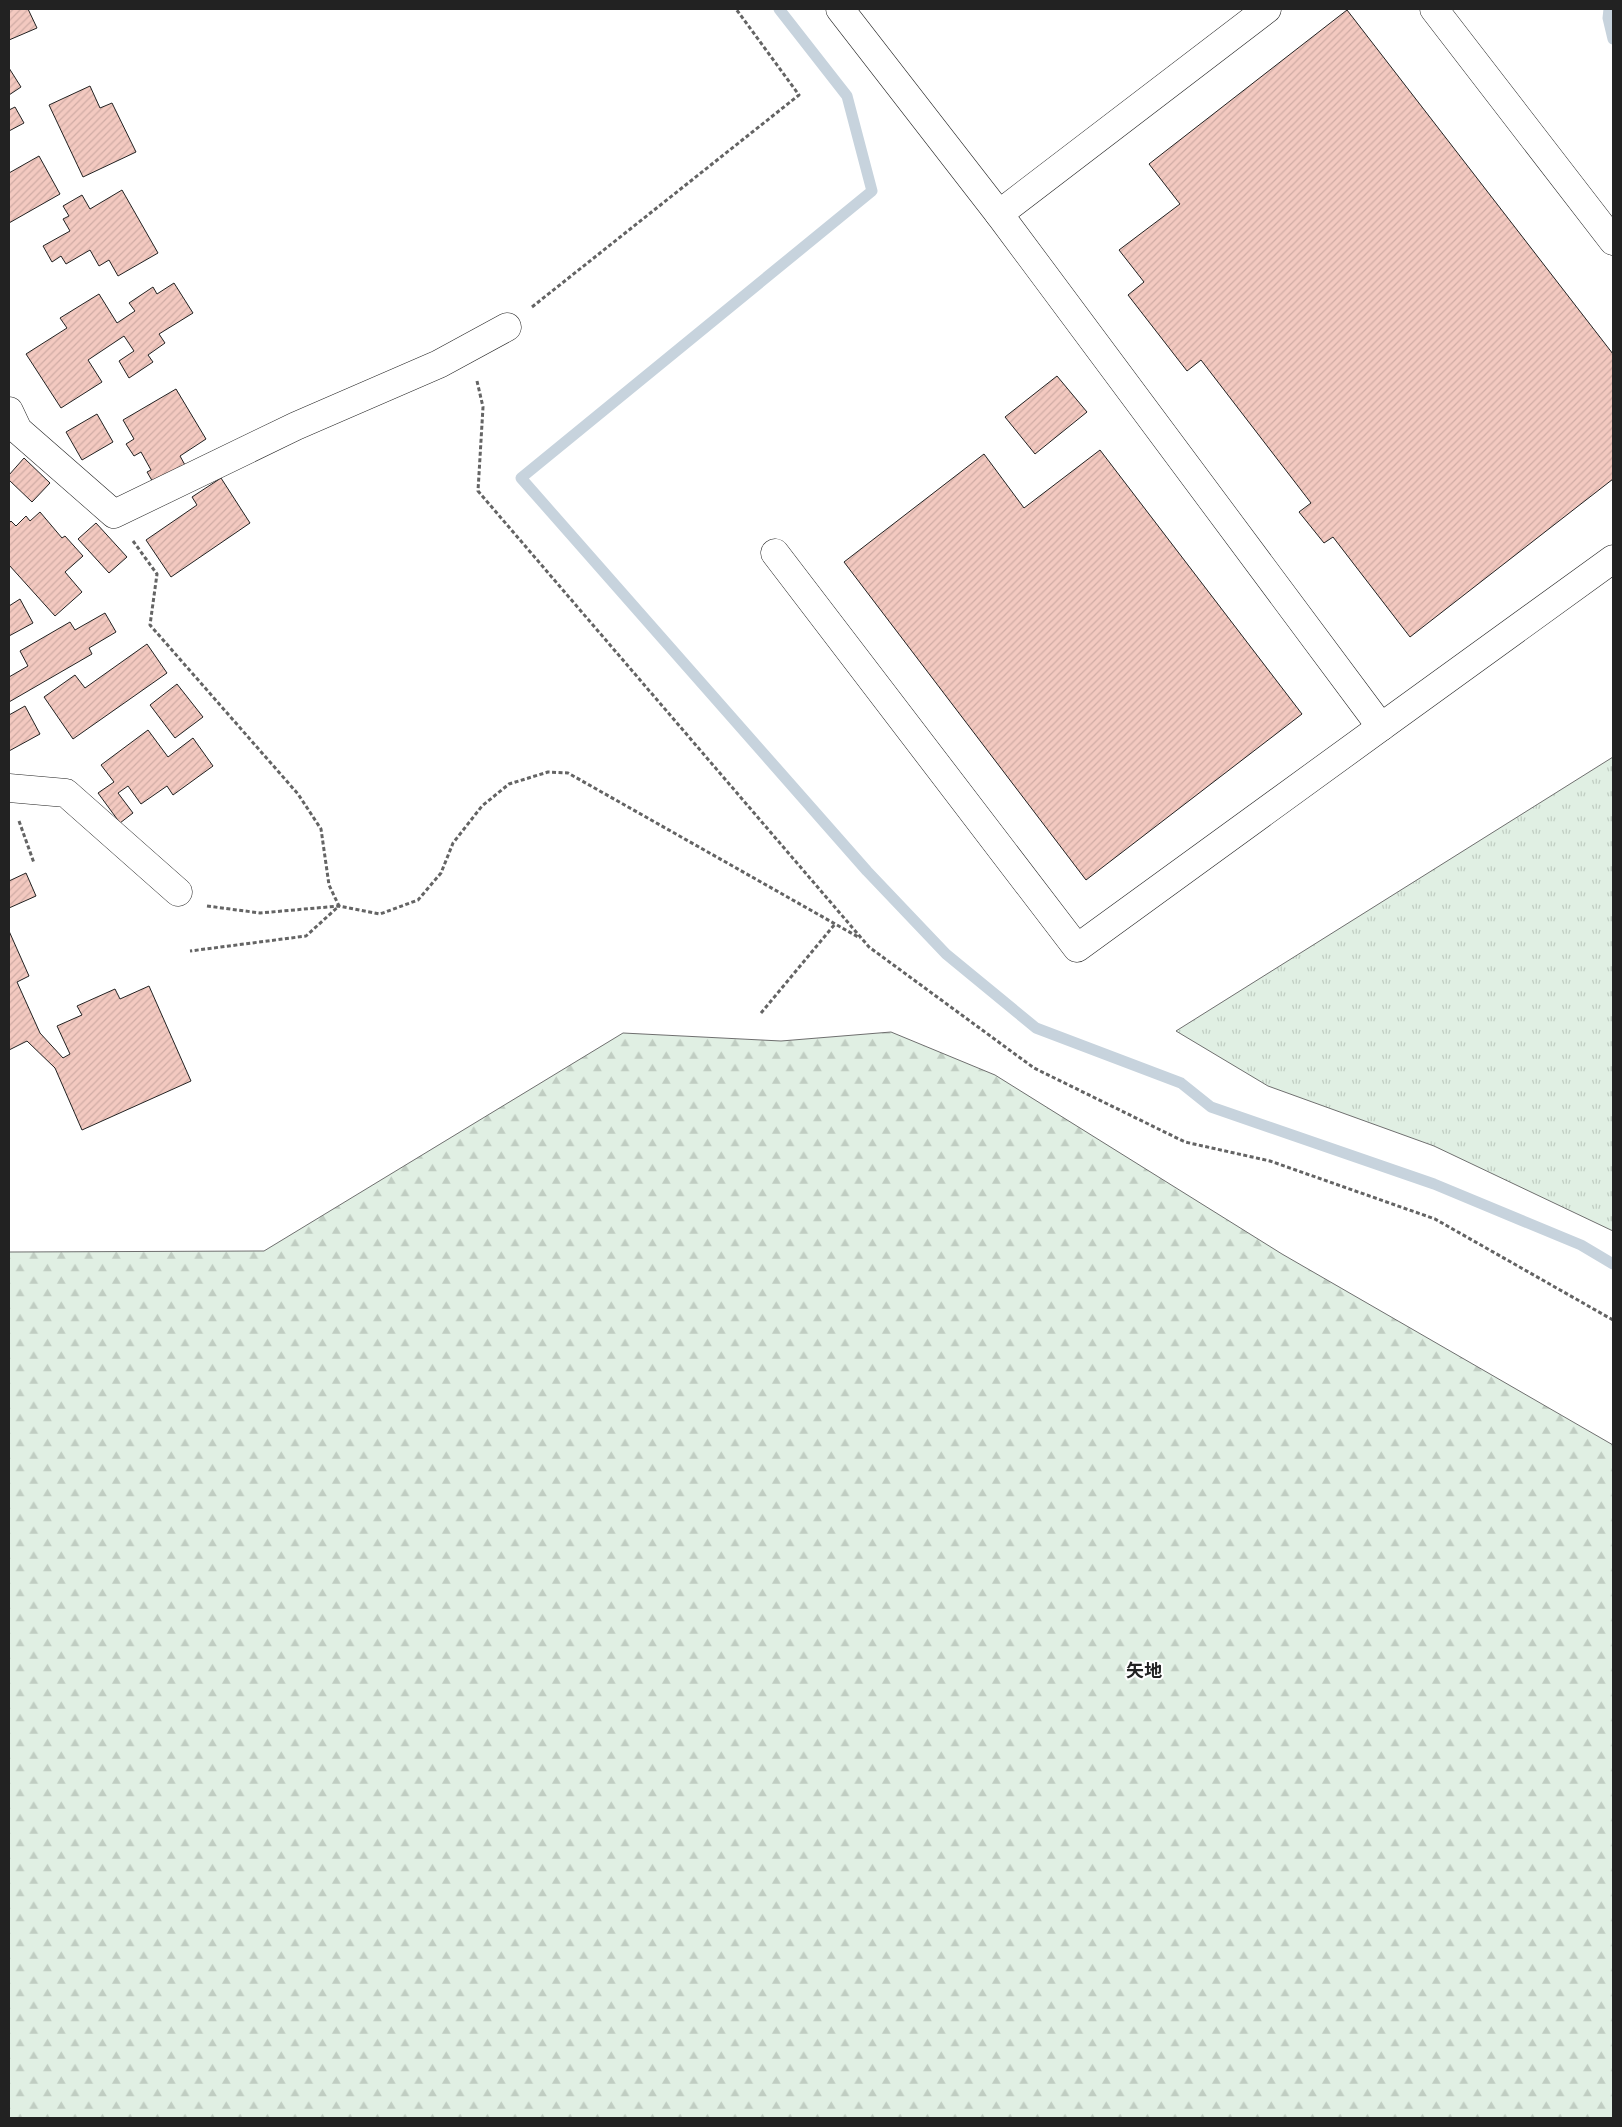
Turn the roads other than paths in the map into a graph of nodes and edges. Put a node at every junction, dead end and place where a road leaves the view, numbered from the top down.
1 (840, 9) edge
2 (1268, 9) edge
3 (1434, 9) edge
4 (999, 214) junction
5 (1613, 241) edge
6 (508, 327) road end
7 (12, 426) edge
8 (775, 553) dead end
9 (1613, 559) edge
10 (1381, 727) junction
11 (9, 788) edge
12 (178, 892) road end

1 - 4 street
2 - 4 street
3 - 5 street
4 - 10 street
6 - 7 street
8 - 10 street
9 - 10 street
11 - 12 street

